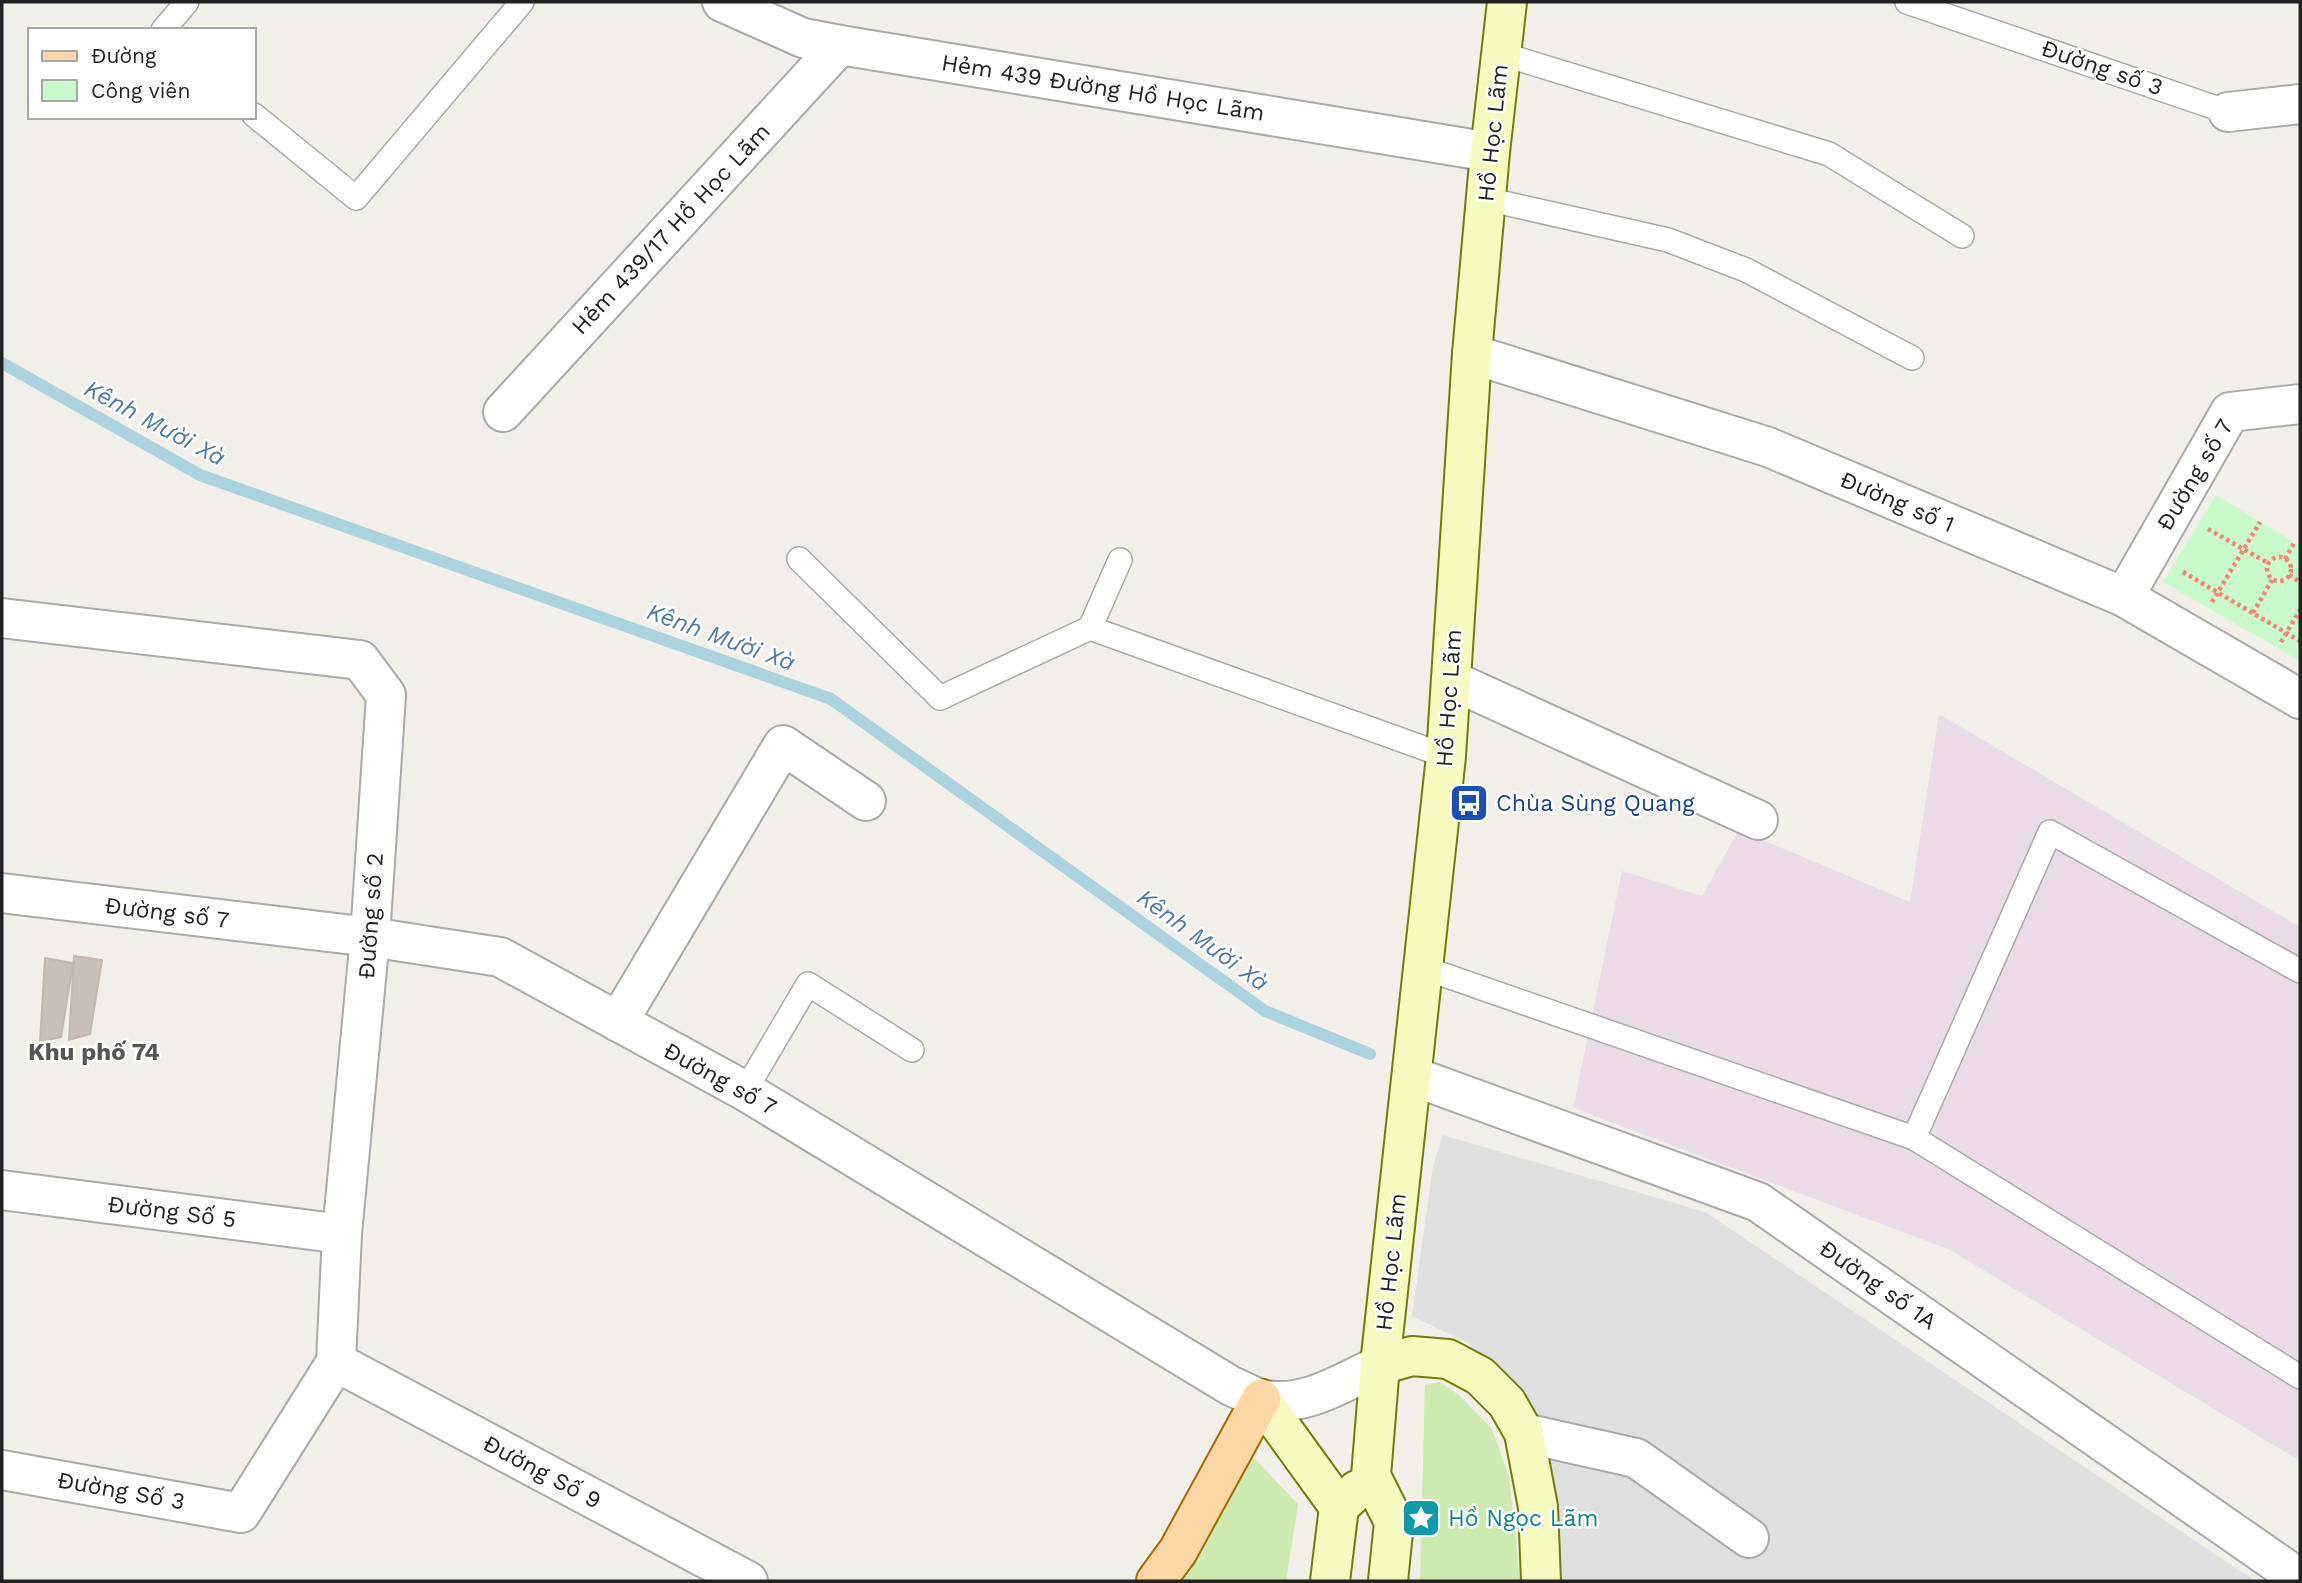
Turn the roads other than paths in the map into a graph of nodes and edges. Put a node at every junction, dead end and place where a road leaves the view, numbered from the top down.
1 (187, 2) edge
2 (522, 2) edge
3 (722, 2) edge
4 (1507, 2) edge
5 (1907, 2) edge
6 (165, 28) edge
7 (840, 46) junction
8 (1502, 54) junction
9 (2300, 104) edge
10 (2228, 111) joint
11 (256, 117) edge
12 (1490, 152) junction
13 (1486, 199) junction
14 (1962, 236) dead end
15 (1472, 354) junction
16 (1912, 358) dead end
17 (2300, 404) edge
18 (503, 412) dead end
19 (799, 559) dead end
20 (1120, 560) dead end
21 (2124, 597) junction
22 (2, 618) edge
23 (1090, 628) junction
24 (1451, 680) junction
25 (2300, 699) edge
26 (1446, 756) junction
27 (866, 801) dead end
28 (1758, 820) dead end
29 (2, 893) edge
30 (370, 937) junction
31 (1424, 968) junction
32 (2300, 971) edge
33 (618, 1022) junction
34 (912, 1050) dead end
35 (1412, 1076) junction
36 (745, 1091) junction
37 (1914, 1138) junction
38 (2, 1190) edge
39 (342, 1234) junction
40 (336, 1362) junction
41 (1380, 1365) junction
42 (2300, 1377) edge
43 (1261, 1399) junction
44 (1524, 1433) junction
45 (2, 1470) edge
46 (1371, 1476) junction
47 (1339, 1507) junction
48 (241, 1513) joint
49 (1749, 1538) dead end
50 (2300, 1579) edge
51 (748, 1581) edge
52 (1156, 1581) edge
53 (1330, 1581) edge
54 (1388, 1581) edge
55 (1541, 1581) edge

1 - 6 lane
2 - 11 lane
3 - 7 street, Hẻm 439 Đường Hồ Học Lãm
4 - 8 main road, Hồ Học Lãm
5 - 10 lane, Đường số 3
7 - 12 street, Hẻm 439 Đường Hồ Học Lãm
7 - 18 street, Hẻm 439/17 Hồ Học Lãm
8 - 12 main road, Hồ Học Lãm
8 - 14 lane
9 - 10 street, Đường số 3
12 - 13 main road, Hồ Học Lãm
13 - 15 main road, Hồ Học Lãm
13 - 16 lane
15 - 21 street, Đường số 1
15 - 24 main road, Hồ Học Lãm
17 - 21 street, Đường số 7
19 - 23 lane
20 - 23 lane
21 - 25 street, Đường số 1
22 - 30 street, Đường số 2
23 - 26 lane
24 - 26 main road, Hồ Học Lãm
24 - 28 street
26 - 31 main road, Hồ Học Lãm
27 - 33 street
29 - 30 street, Đường số 7
30 - 33 street, Đường số 7
30 - 39 street, Đường số 2
31 - 35 main road, Hồ Học Lãm
31 - 37 lane
32 - 37 lane
33 - 36 street, Đường số 7
34 - 36 lane
35 - 41 main road, Hồ Học Lãm
35 - 50 street, Đường số 1A
36 - 43 street, Đường số 7
37 - 42 lane
38 - 39 street, Đường Số 5
39 - 40 street, Đường số 2
40 - 48 street, Đường số 2
40 - 51 street, Đường Số 9
41 - 43 street, Đường số 7
41 - 44 main road
41 - 46 main road, Hồ Học Lãm
43 - 47 main road
43 - 52 main road
44 - 49 street
44 - 55 main road
45 - 48 street, Đường Số 3
46 - 47 main road
46 - 54 main road
47 - 53 main road

